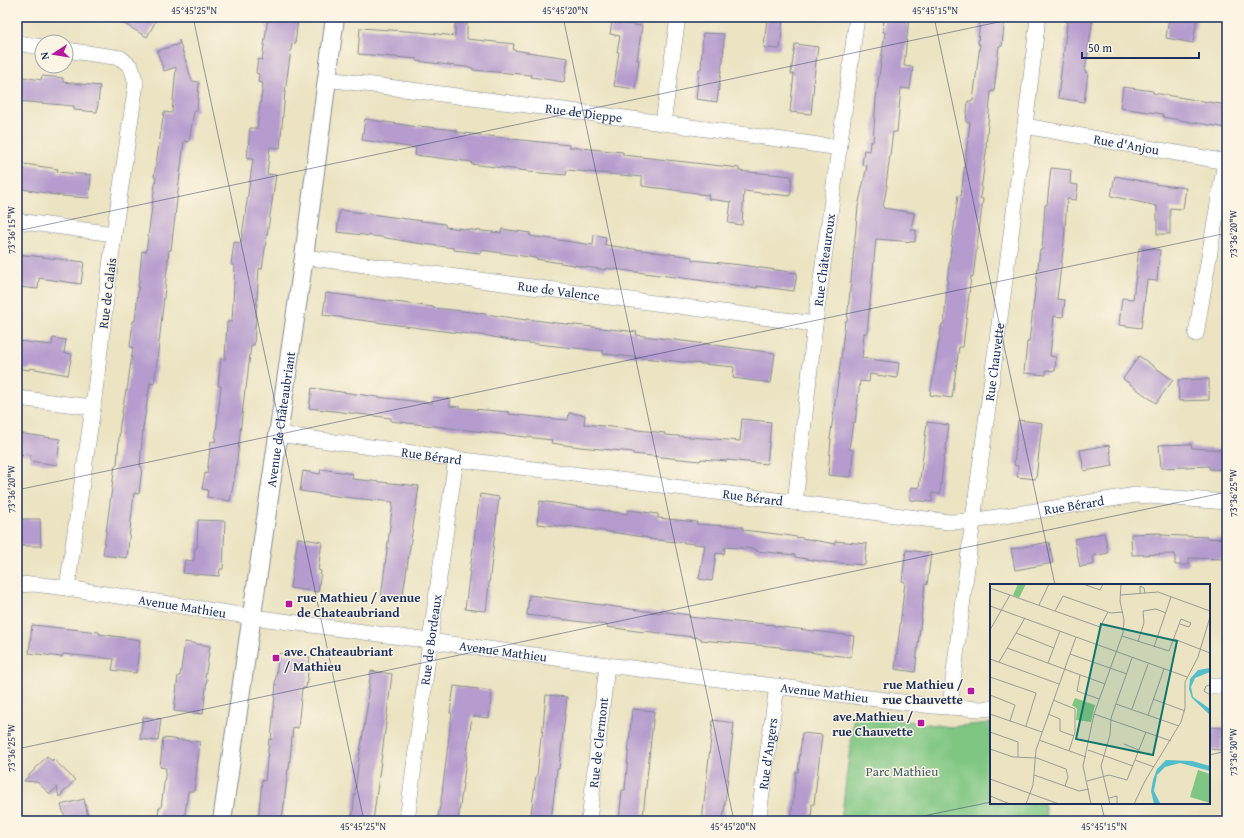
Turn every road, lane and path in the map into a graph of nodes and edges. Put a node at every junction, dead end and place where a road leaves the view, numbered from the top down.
1 (335, 17) edge
2 (678, 17) edge
3 (858, 17) edge
4 (1038, 17) edge
5 (17, 43) edge
6 (34, 46) edge
7 (74, 51) edge
8 (327, 79) junction
9 (664, 123) junction
10 (1025, 126) junction
11 (840, 148) junction
12 (1226, 162) edge
13 (17, 221) edge
14 (114, 234) junction
15 (304, 257) junction
16 (815, 324) junction
17 (1196, 334) dead end
18 (17, 398) edge
19 (93, 407) junction
20 (278, 434) junction
21 (456, 459) junction
22 (1227, 502) edge
23 (795, 503) junction
24 (972, 521) junction
25 (17, 585) edge
26 (67, 588) junction
27 (253, 617) junction
28 (430, 641) junction
29 (608, 665) junction
30 (777, 686) junction
31 (1210, 686) edge
32 (1227, 686) edge
33 (950, 708) junction
34 (990, 708) edge
35 (222, 821) edge
36 (407, 821) edge
37 (589, 821) edge
38 (758, 821) edge

1 - 8 street, Avenue de Châteaubriant
2 - 9 street
3 - 11 street, Rue Châteauroux
4 - 10 street, Rue Chauvette
5 - 6 street
7 - 14 street, Rue de Calais
8 - 9 street, Rue de Dieppe
8 - 15 street, Avenue de Châteaubriant
9 - 11 street, Rue de Dieppe
10 - 12 street, Rue d'Anjou
10 - 24 street, Rue Chauvette
11 - 16 street, Rue Châteauroux
12 - 17 street
13 - 14 street
14 - 19 street, Rue de Calais
15 - 16 street, Rue de Valence
15 - 20 street, Avenue de Châteaubriant
16 - 23 street, Rue Châteauroux
18 - 19 street
19 - 26 street, Rue de Calais
20 - 21 street, Rue Bérard
20 - 27 street, Avenue de Châteaubriant
21 - 23 street, Rue Bérard
21 - 28 street, Rue de Bordeaux
22 - 24 street, Rue Bérard
23 - 24 street, Rue Bérard
24 - 33 street, Rue Chauvette
25 - 26 street, Avenue Mathieu
26 - 27 street, Avenue Mathieu
27 - 28 street, Avenue Mathieu
27 - 35 street, Avenue de Châteaubriant
28 - 29 street, Avenue Mathieu
28 - 36 street, Rue de Bordeaux
29 - 30 street, Avenue Mathieu
29 - 37 street, Rue de Clermont
30 - 33 street, Avenue Mathieu
30 - 38 street, Rue d'Angers
31 - 32 street
33 - 34 street, Avenue Mathieu

